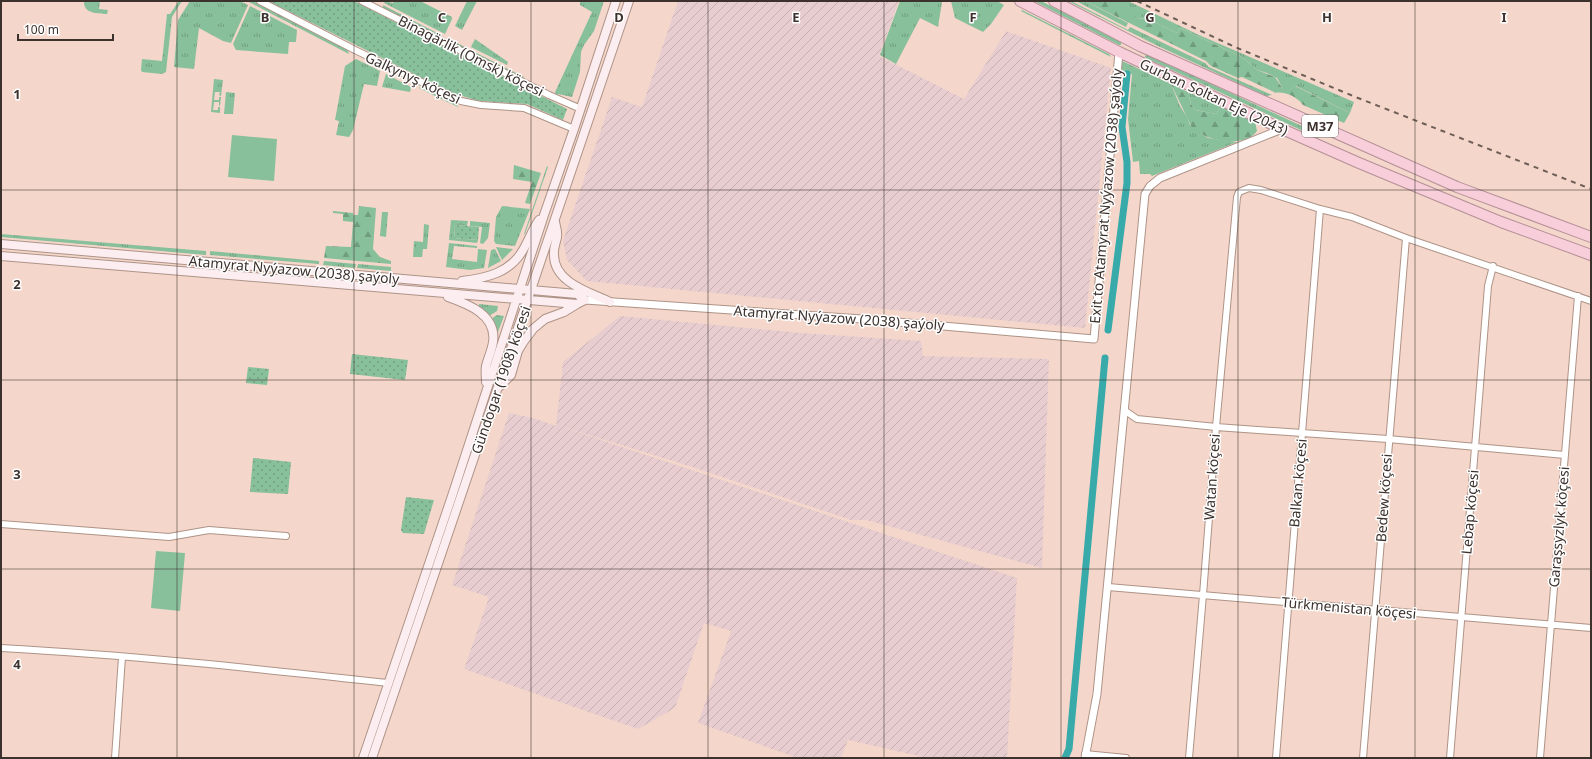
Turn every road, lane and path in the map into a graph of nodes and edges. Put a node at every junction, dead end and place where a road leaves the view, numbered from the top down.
1 (260, 1) edge
2 (362, 1) edge
3 (616, 1) edge
4 (629, 1) edge
5 (1020, 1) edge
6 (1054, 1) edge
7 (1119, 52) junction
8 (581, 109) junction
9 (591, 114) junction
10 (1325, 128) junction
11 (574, 129) junction
12 (1282, 129) junction
13 (1317, 144) junction
14 (1365, 147) junction
15 (1359, 163) junction
16 (1320, 209) junction
17 (544, 215) junction
18 (555, 219) junction
19 (1591, 237) edge
20 (1406, 238) junction
21 (1, 244) edge
22 (1591, 255) edge
23 (1, 256) edge
24 (1492, 266) junction
25 (442, 282) junction
26 (519, 289) junction
27 (531, 290) junction
28 (440, 293) junction
29 (1578, 296) junction
30 (516, 299) junction
31 (528, 300) junction
32 (585, 300) junction
33 (1591, 301) edge
34 (610, 302) junction
35 (577, 304) junction
36 (1094, 340) joint
37 (487, 388) junction
38 (497, 390) junction
39 (1124, 410) junction
40 (1216, 427) junction
41 (1302, 434) junction
42 (1388, 439) junction
43 (1476, 447) junction
44 (1565, 455) junction
45 (1, 524) edge
46 (286, 536) dead end
47 (1108, 587) junction
48 (1203, 595) junction
49 (1289, 603) junction
50 (1376, 610) junction
51 (1462, 617) junction
52 (1551, 625) junction
53 (1591, 628) edge
54 (1, 648) edge
55 (122, 657) junction
56 (392, 685) junction
57 (1085, 756) edge
58 (115, 758) edge
59 (363, 758) edge
60 (372, 758) edge
61 (1126, 758) edge
62 (1189, 758) edge
63 (1276, 758) edge
64 (1363, 758) edge
65 (1450, 758) edge
66 (1540, 758) edge

1 - 11 street, Galkynyş köçesi
2 - 8 street, Binagärlik (Omsk) köçesi
3 - 8 main road, Gündogar (1908) köçesi
4 - 9 main road, Gündogar (1908) köçesi
5 - 7 highway, Gurban Soltan Eje (2043) / M37
6 - 10 highway, Gurban Soltan Eje (2043) / M37
7 - 12 highway, Gurban Soltan Eje (2043) / M37
7 - 36 street, Exit to Atamyrat Nyýazow (2038) şaýoly
8 - 9 main road
8 - 11 main road, Gündogar (1908) köçesi
9 - 18 main road, Gündogar (1908) köçesi
10 - 13 highway
10 - 14 highway, Gurban Soltan Eje (2043) / M37
11 - 17 main road, Gündogar (1908) köçesi
12 - 13 highway, Gurban Soltan Eje (2043) / M37
12 - 39 street
13 - 15 highway, Gurban Soltan Eje (2043) / M37
14 - 15 highway
14 - 19 highway, Gurban Soltan Eje (2043) / M37
15 - 22 highway, Gurban Soltan Eje (2043) / M37
16 - 20 street
16 - 40 street, Watan köçesi
16 - 41 street, Balkan köçesi
17 - 25 main road
17 - 26 main road, Gündogar (1908) köçesi
18 - 27 main road, Gündogar (1908) köçesi
18 - 34 main road
20 - 24 street
20 - 42 street, Bedew köçesi
21 - 25 main road, Atamyrat Nyýazow (2038) şaýoly
23 - 28 main road, Atamyrat Nyýazow (2038) şaýoly
24 - 29 street
24 - 43 street, Lebap köçesi
25 - 26 main road, Atamyrat Nyýazow (2038) şaýoly
26 - 27 main road, Atamyrat Nyýazow (2038) şaýoly
26 - 30 main road, Gündogar (1908) köçesi
27 - 31 main road, Gündogar (1908) köçesi
27 - 32 main road, Atamyrat Nyýazow (2038) şaýoly
28 - 30 main road, Atamyrat Nyýazow (2038) şaýoly
28 - 37 main road
29 - 33 street
29 - 44 street, Garaşsyzlyk köçesi
30 - 31 main road, Atamyrat Nyýazow (2038) şaýoly
30 - 37 main road, Gündogar (1908) köçesi
31 - 35 main road, Atamyrat Nyýazow (2038) şaýoly
31 - 38 main road, Gündogar (1908) köçesi
32 - 34 street, Atamyrat Nyýazow (2038) şaýoly
32 - 35 main road
34 - 36 street, Atamyrat Nyýazow (2038) şaýoly
35 - 38 main road
37 - 56 main road, Gündogar (1908) köçesi
38 - 56 main road, Gündogar (1908) köçesi
39 - 40 street
39 - 47 street
40 - 41 street
40 - 48 street, Watan köçesi
41 - 42 street
41 - 49 street, Balkan köçesi
42 - 43 street
42 - 50 street, Bedew köçesi
43 - 44 street
43 - 51 street, Lebap köçesi
44 - 52 street, Garaşsyzlyk köçesi
45 - 46 street
47 - 48 street, Türkmenistan köçesi
47 - 57 street
48 - 49 street, Türkmenistan köçesi
48 - 62 street, Watan köçesi
49 - 50 street, Türkmenistan köçesi
49 - 63 street, Balkan köçesi
50 - 51 street, Türkmenistan köçesi
50 - 64 street, Bedew köçesi
51 - 52 street, Türkmenistan köçesi
51 - 65 street, Lebap köçesi
52 - 53 street, Türkmenistan köçesi
52 - 66 street, Garaşsyzlyk köçesi
54 - 55 street
55 - 56 street
55 - 58 street
56 - 59 main road, Gündogar (1908) köçesi
56 - 60 main road, Gündogar (1908) köçesi
57 - 61 street

